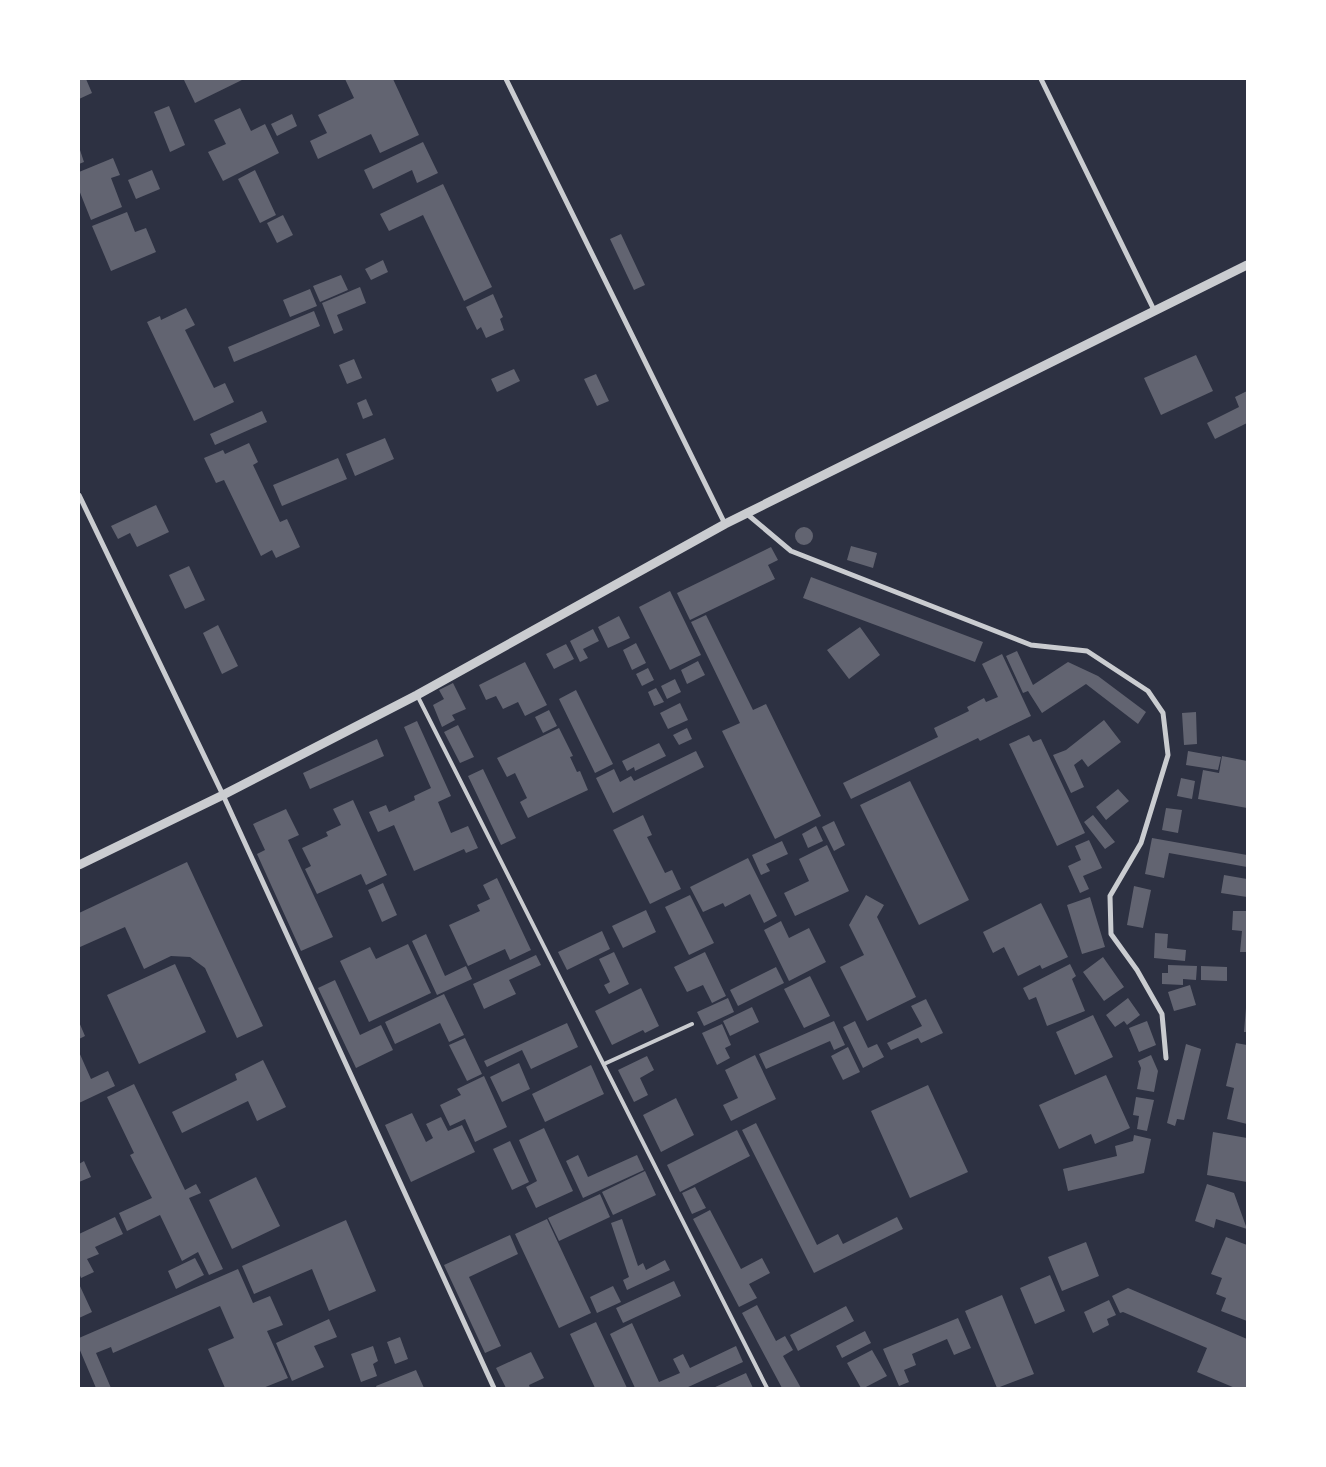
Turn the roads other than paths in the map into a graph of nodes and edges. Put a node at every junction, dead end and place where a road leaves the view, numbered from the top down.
1 (506, 79) edge
2 (1042, 79) edge
3 (1247, 265) edge
4 (1154, 310) junction
5 (79, 495) edge
6 (746, 514) junction
7 (725, 524) junction
8 (417, 695) junction
9 (223, 795) junction
10 (79, 865) edge
11 (692, 1024) dead end
12 (1166, 1058) dead end
13 (604, 1064) junction
14 (494, 1388) edge
15 (766, 1388) edge

1 - 7 street
2 - 4 street
3 - 4 street
4 - 6 street
5 - 9 street
6 - 7 street
6 - 12 street
7 - 8 street
8 - 9 street
8 - 13 lane
9 - 10 street
9 - 14 street
11 - 13 lane
13 - 15 lane

